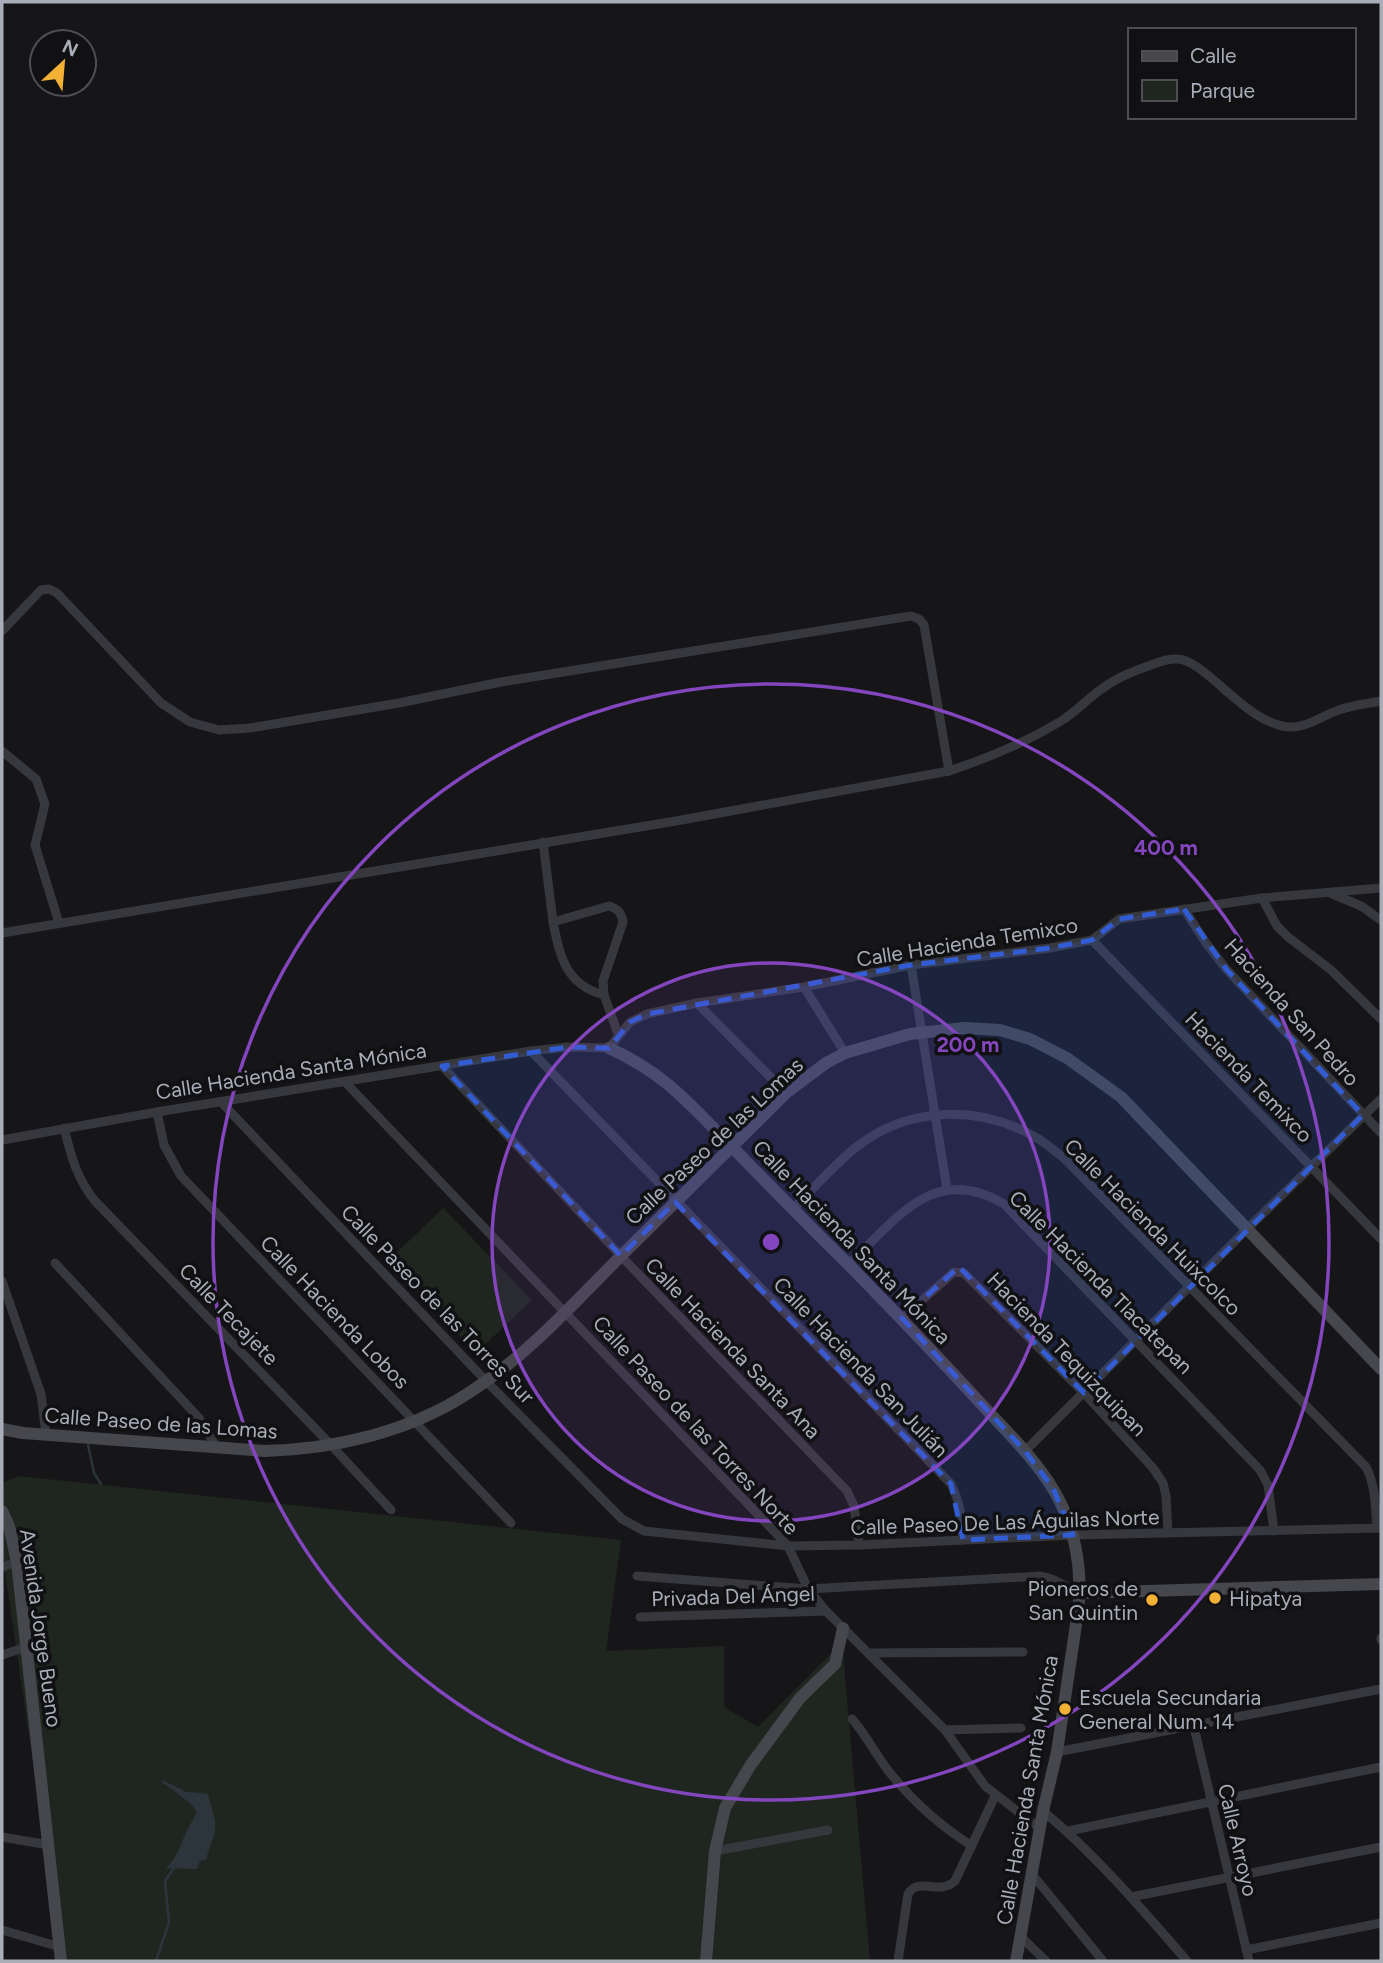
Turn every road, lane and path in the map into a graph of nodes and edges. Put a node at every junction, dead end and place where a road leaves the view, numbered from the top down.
1 (2, 631) edge
2 (1381, 701) edge
3 (2, 751) edge
4 (949, 771) junction
5 (543, 842) junction
6 (1381, 888) edge
7 (1329, 892) junction
8 (1262, 898) junction
9 (1184, 909) junction
10 (1380, 918) edge
11 (553, 922) junction
12 (59, 923) junction
13 (2, 933) edge
14 (1092, 940) junction
15 (911, 965) junction
16 (804, 987) junction
17 (604, 995) junction
18 (697, 1003) junction
19 (1381, 1019) edge
20 (923, 1032) junction
21 (618, 1034) junction
22 (609, 1048) junction
23 (531, 1051) junction
24 (845, 1053) junction
25 (442, 1066) junction
26 (345, 1082) junction
27 (786, 1093) junction
28 (1381, 1099) edge
29 (221, 1102) junction
30 (157, 1112) junction
31 (934, 1114) junction
32 (1363, 1115) junction
33 (64, 1128) junction
34 (1381, 1133) edge
35 (2, 1140) edge
36 (732, 1147) junction
37 (1312, 1167) junction
38 (947, 1189) junction
39 (675, 1202) junction
40 (793, 1209) junction
41 (1248, 1228) junction
42 (1381, 1239) edge
43 (621, 1256) junction
44 (55, 1263) dead end
45 (848, 1265) junction
46 (2, 1282) edge
47 (1189, 1288) junction
48 (565, 1312) junction
49 (902, 1318) junction
50 (1135, 1341) junction
51 (1381, 1369) edge
52 (486, 1381) junction
53 (1084, 1393) junction
54 (415, 1421) junction
55 (2, 1429) edge
56 (46, 1434) junction
57 (331, 1445) junction
58 (217, 1448) junction
59 (1025, 1451) junction
60 (391, 1510) dead end
61 (2, 1511) edge
62 (511, 1523) dead end
63 (632, 1526) joint
64 (1379, 1528) edge
65 (1274, 1531) junction
66 (1168, 1533) junction
67 (1073, 1535) junction
68 (963, 1540) junction
69 (859, 1545) junction
70 (788, 1546) junction
71 (17, 1562) junction
72 (2, 1567) edge
73 (637, 1576) dead end
74 (1381, 1584) edge
75 (808, 1589) junction
76 (1080, 1593) junction
77 (826, 1611) junction
78 (640, 1617) dead end
79 (843, 1628) junction
80 (26, 1647) junction
81 (1023, 1652) dead end
82 (870, 1653) junction
83 (2, 1655) edge
84 (1381, 1689) edge
85 (852, 1720) dead end
86 (1021, 1727) dead end
87 (1194, 1727) junction
88 (945, 1730) junction
89 (1057, 1752) junction
90 (1381, 1767) edge
91 (995, 1796) junction
92 (1212, 1801) junction
93 (1042, 1811) junction
94 (1039, 1828) junction
95 (828, 1830) dead end
96 (1068, 1831) junction
97 (2, 1836) edge
98 (49, 1845) junction
99 (972, 1846) junction
100 (1381, 1847) edge
101 (715, 1851) junction
102 (1032, 1874) junction
103 (1228, 1878) junction
104 (1131, 1897) junction
105 (1381, 1923) edge
106 (2, 1930) edge
107 (1020, 1936) junction
108 (60, 1947) junction
109 (1246, 1950) junction
110 (61, 1961) edge
111 (706, 1961) edge
112 (898, 1961) edge
113 (1016, 1961) edge
114 (1046, 1961) edge
115 (1103, 1961) edge
116 (1187, 1961) edge
117 (1249, 1961) edge

1 - 4 street
2 - 4 street
3 - 12 street
4 - 5 street
5 - 11 street
5 - 12 street
6 - 7 street, Calle Hacienda Temixco
7 - 8 street, Calle Hacienda Temixco
7 - 10 street
8 - 9 street, Calle Hacienda Temixco
8 - 19 street
9 - 14 street, Calle Hacienda Temixco
9 - 32 street, Hacienda San Pedro
11 - 17 street
11 - 17 street
12 - 13 street
14 - 15 street, Calle Hacienda Temixco
14 - 37 street, Hacienda Temixco
15 - 16 street, Calle Hacienda Temixco
15 - 20 street
16 - 18 street, Calle Hacienda Temixco
16 - 24 street
17 - 21 street
18 - 21 street, Calle Hacienda Temixco
18 - 27 street
20 - 24 street, Calle Paseo de las Lomas
20 - 31 street
20 - 41 street, Calle Paseo de las Lomas
21 - 22 street, Calle Hacienda Temixco
22 - 23 street, Calle Hacienda Santa Mónica
22 - 36 street, Calle Hacienda Santa Mónica
23 - 25 street, Calle Hacienda Santa Mónica
23 - 39 street, Calle Hacienda San Julián
24 - 27 street, Calle Paseo de las Lomas
25 - 26 street, Calle Hacienda Santa Mónica
25 - 43 street, Calle Hacienda Santa Ana
26 - 29 street, Calle Hacienda Santa Mónica
26 - 48 street, Calle Paseo de las Torres Norte
27 - 36 street, Calle Paseo de las Lomas
28 - 32 street
29 - 30 street, Calle Hacienda Santa Mónica
29 - 52 street, Calle Paseo de las Torres Sur
30 - 33 street, Calle Hacienda Santa Mónica
30 - 54 street, Calle Hacienda Lobos
31 - 38 street
31 - 40 street, Calle Hacienda Huixcolco
31 - 47 street, Calle Hacienda Huixcolco
32 - 34 street, Hacienda San Pedro
32 - 37 street
33 - 35 street, Calle Hacienda Santa Mónica
33 - 57 street, Calle Tecajete
36 - 39 street, Calle Paseo de las Lomas
36 - 40 street, Calle Hacienda Santa Mónica
37 - 41 street
37 - 42 street, Hacienda Temixco
38 - 45 street, Calle Hacienda Tlacatepan
38 - 50 street, Calle Hacienda Tlacatepan
39 - 43 street, Calle Paseo de las Lomas
39 - 68 street, Calle Hacienda San Julián
40 - 45 street, Calle Hacienda Santa Mónica
41 - 47 street
41 - 51 street, Calle Paseo de las Lomas
43 - 48 street, Calle Paseo de las Lomas
43 - 69 street, Calle Hacienda Santa Ana
44 - 58 street
45 - 49 street, Calle Hacienda Santa Mónica
46 - 56 street
47 - 50 street
47 - 64 street, Calle Hacienda Huixcolco
48 - 52 street, Calle Paseo de las Lomas
48 - 70 street, Calle Paseo de las Torres Norte
49 - 53 street, Hacienda Tequizquipan
49 - 59 street, Calle Hacienda Santa Mónica
50 - 53 street
50 - 65 street, Calle Hacienda Tlacatepan
52 - 54 street, Calle Paseo de las Lomas
52 - 63 street, Calle Paseo de las Torres Sur
53 - 59 street
53 - 66 street, Hacienda Tequizquipan
54 - 57 street, Calle Paseo de las Lomas
54 - 62 street, Calle Hacienda Lobos
55 - 56 street, Calle Paseo de las Lomas
56 - 58 street, Calle Paseo de las Lomas
57 - 58 street, Calle Paseo de las Lomas
57 - 60 street, Calle Tecajete
59 - 67 street, Calle Hacienda Santa Mónica
61 - 71 street, Avenida Jorge Bueno
63 - 70 street, Calle Paseo De Las Águilas Norte
64 - 65 street, Calle Paseo De Las Águilas Norte
65 - 66 street, Calle Paseo De Las Águilas Norte
66 - 67 street, Calle Paseo De Las Águilas Norte
67 - 68 street, Calle Paseo De Las Águilas Norte
67 - 76 street, Calle Hacienda Santa Mónica
68 - 69 street, Calle Paseo De Las Águilas Norte
69 - 70 street, Calle Paseo De Las Águilas Norte
70 - 75 street, Calle Paseo de las Torres Norte
71 - 72 street
71 - 80 street, Avenida Jorge Bueno
73 - 75 street
74 - 76 street
75 - 76 street
75 - 77 street, Calle Paseo de las Torres Norte
76 - 89 street, Calle Hacienda Santa Mónica
77 - 78 street, Privada Del Ángel
77 - 79 street, Calle Paseo de las Torres Norte
79 - 82 street, Calle Paseo de las Torres Norte
79 - 101 street
80 - 83 street
80 - 98 street, Avenida Jorge Bueno
81 - 82 street
82 - 88 street, Calle Paseo de las Torres Norte
84 - 87 street
85 - 99 street
86 - 88 street
87 - 89 street
87 - 92 street, Calle Arroyo
88 - 91 street, Calle Paseo de las Torres Norte
89 - 93 street, Calle Hacienda Santa Mónica
90 - 92 street
91 - 94 street, Calle Paseo de las Torres Norte
91 - 99 street
92 - 96 street
92 - 103 street, Calle Arroyo
93 - 94 street, Calle Hacienda Santa Mónica
93 - 96 street
94 - 102 street, Calle Hacienda Santa Mónica
95 - 101 street
96 - 104 street
97 - 98 street
98 - 108 street, Avenida Jorge Bueno
99 - 112 street
100 - 103 street
101 - 111 street
102 - 107 street, Calle Hacienda Santa Mónica
102 - 115 street
103 - 104 street
103 - 109 street, Calle Arroyo
104 - 116 street
105 - 109 street
106 - 108 street
107 - 113 street, Calle Hacienda Santa Mónica
107 - 114 street
108 - 110 street, Avenida Jorge Bueno
109 - 117 street, Calle Arroyo

